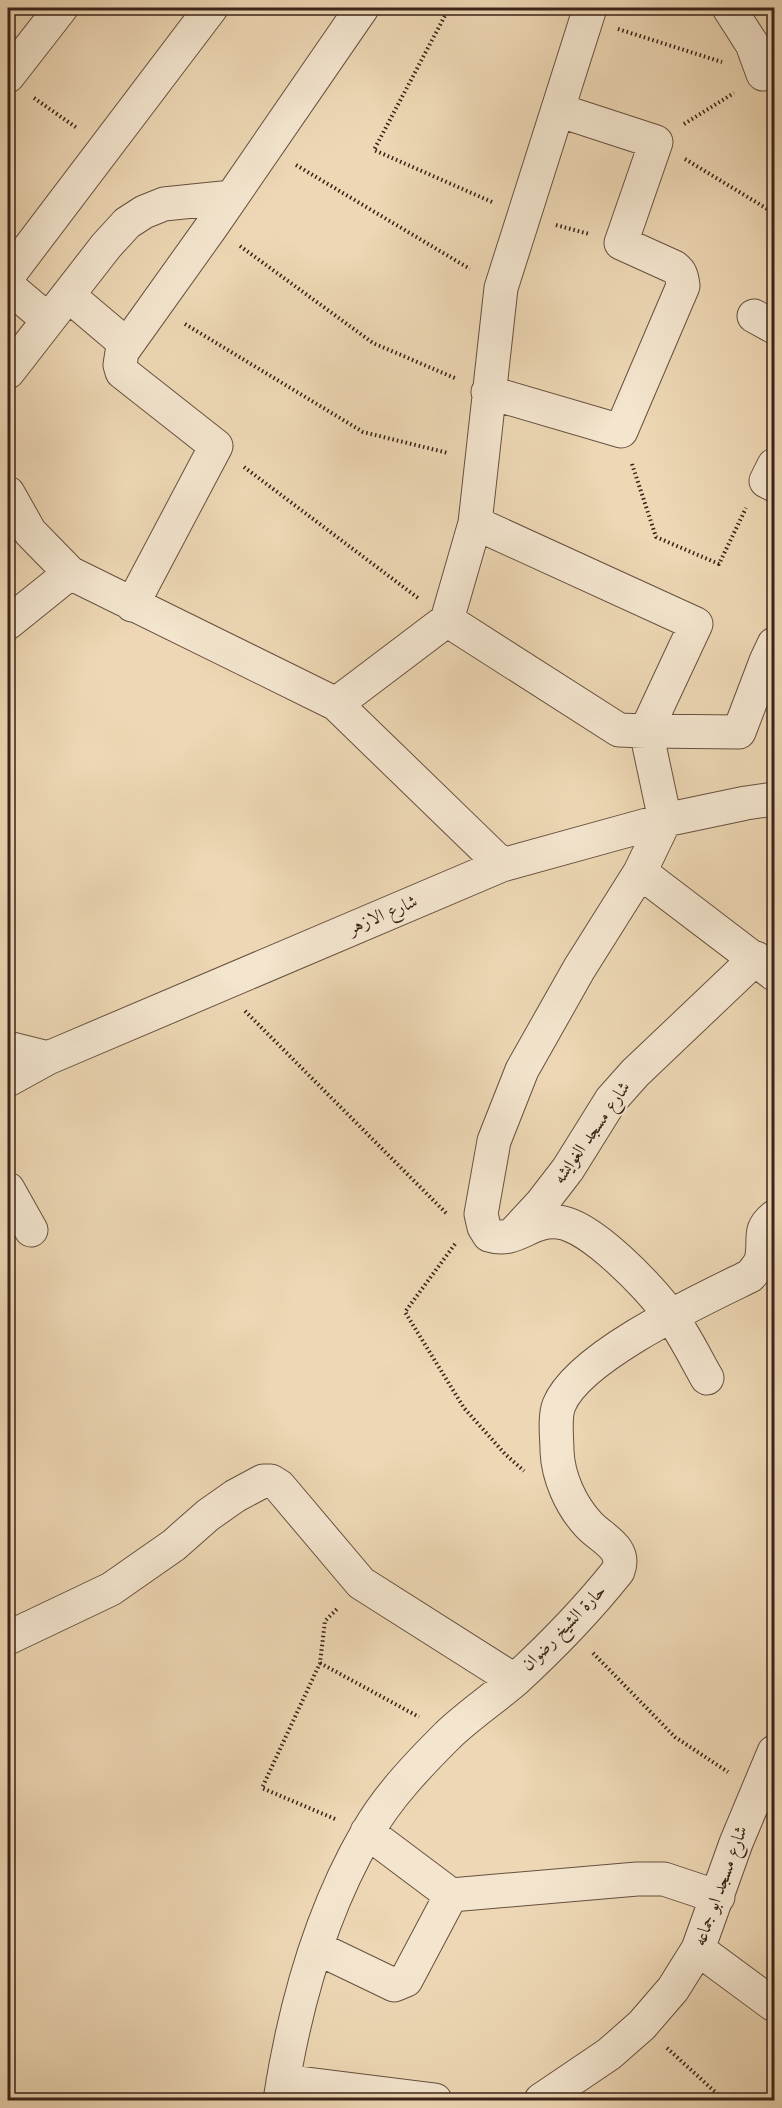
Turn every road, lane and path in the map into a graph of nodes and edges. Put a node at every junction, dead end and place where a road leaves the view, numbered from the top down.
1 (61, 8) edge
2 (211, 8) edge
3 (362, 8) edge
4 (449, 8) edge
5 (729, 8) edge
6 (588, 13) edge
7 (763, 74) junction
8 (17, 84) edge
9 (558, 110) junction
10 (656, 142) junction
11 (266, 147) junction
12 (104, 148) junction
13 (232, 197) junction
14 (774, 213) edge
15 (525, 216) junction
16 (212, 226) junction
17 (621, 243) junction
18 (8, 276) edge
19 (8, 286) edge
20 (501, 288) junction
21 (156, 307) junction
22 (58, 308) junction
23 (127, 345) junction
24 (8, 372) edge
25 (488, 392) junction
26 (621, 431) junction
27 (216, 446) junction
28 (480, 461) junction
29 (772, 477) edge
30 (8, 493) edge
31 (475, 524) junction
32 (70, 573) junction
33 (132, 605) junction
34 (447, 620) junction
35 (8, 622) edge
36 (774, 644) edge
37 (336, 704) junction
38 (646, 731) junction
39 (774, 799) edge
40 (665, 820) junction
41 (502, 865) junction
42 (639, 872) junction
43 (765, 966) edge
44 (219, 985) junction
45 (8, 1048) edge
46 (48, 1058) junction
47 (8, 1080) edge
48 (8, 1189) edge
49 (774, 1217) edge
50 (472, 1222) junction
51 (31, 1230) dead end
52 (511, 1237) junction
53 (670, 1315) junction
54 (707, 1378) dead end
55 (530, 1475) dead end
56 (361, 1583) junction
57 (569, 1629) junction
58 (8, 1638) edge
59 (320, 1663) junction
60 (514, 1680) junction
61 (450, 1734) junction
62 (774, 1752) edge
63 (757, 1790) junction
64 (367, 1832) junction
65 (451, 1895) junction
66 (718, 1897) junction
67 (316, 1947) junction
68 (698, 1949) junction
69 (774, 2005) edge
70 (642, 2025) junction
71 (282, 2091) edge
72 (435, 2100) edge
73 (541, 2100) edge
74 (724, 2100) edge

1 - 8 street
2 - 12 street
3 - 11 street
4 - 15 path
5 - 7 street
6 - 7 path
6 - 9 street
7 - 10 path
8 - 12 path
9 - 10 street
9 - 15 street
10 - 14 path
10 - 17 street
11 - 13 street
11 - 20 path
12 - 18 street
13 - 16 street
13 - 22 street
15 - 17 path
15 - 20 street
16 - 21 street
16 - 25 path
17 - 26 street
19 - 22 street
20 - 25 street
21 - 23 street
21 - 28 path
22 - 23 street
22 - 24 street
23 - 27 street
25 - 26 street
25 - 28 street
26 - 29 path
27 - 33 street
27 - 34 path
28 - 31 street
30 - 32 street
31 - 34 street
31 - 38 street
32 - 33 street
32 - 35 street
33 - 37 street
34 - 37 street
34 - 38 street
36 - 38 street
37 - 41 street
38 - 40 street
39 - 40 street, شارع الازهر
40 - 41 street, شارع الازهر
40 - 42 street
41 - 44 street, شارع الازهر
42 - 43 street
42 - 50 street
43 - 52 street, شارع مسجد الغوايشه
44 - 46 street, شارع الازهر
44 - 50 path
45 - 46 street
46 - 47 street, شارع الازهر
48 - 51 street
49 - 53 street, حارة الشيخ رضوان
50 - 52 street
50 - 55 path
52 - 53 street
53 - 54 street
53 - 57 street, حارة الشيخ رضوان
56 - 58 street
56 - 59 path
56 - 60 street
57 - 60 street, حارة الشيخ رضوان
57 - 63 path
59 - 61 path
59 - 64 path
60 - 61 street, حارة الشيخ رضوان
61 - 64 street, حارة الشيخ رضوان
62 - 63 street, شارع مسجد ابو جماعه
63 - 66 street, شارع مسجد ابو جماعه
64 - 65 street
64 - 67 street, حارة الشيخ رضوان
65 - 66 street
65 - 67 street
66 - 68 street, شارع مسجد ابو جماعه
67 - 71 street, حارة الشيخ رضوان
68 - 69 street
68 - 70 street, شارع مسجد ابو جماعه
70 - 73 street, شارع مسجد ابو جماعه
70 - 74 path
71 - 72 street

